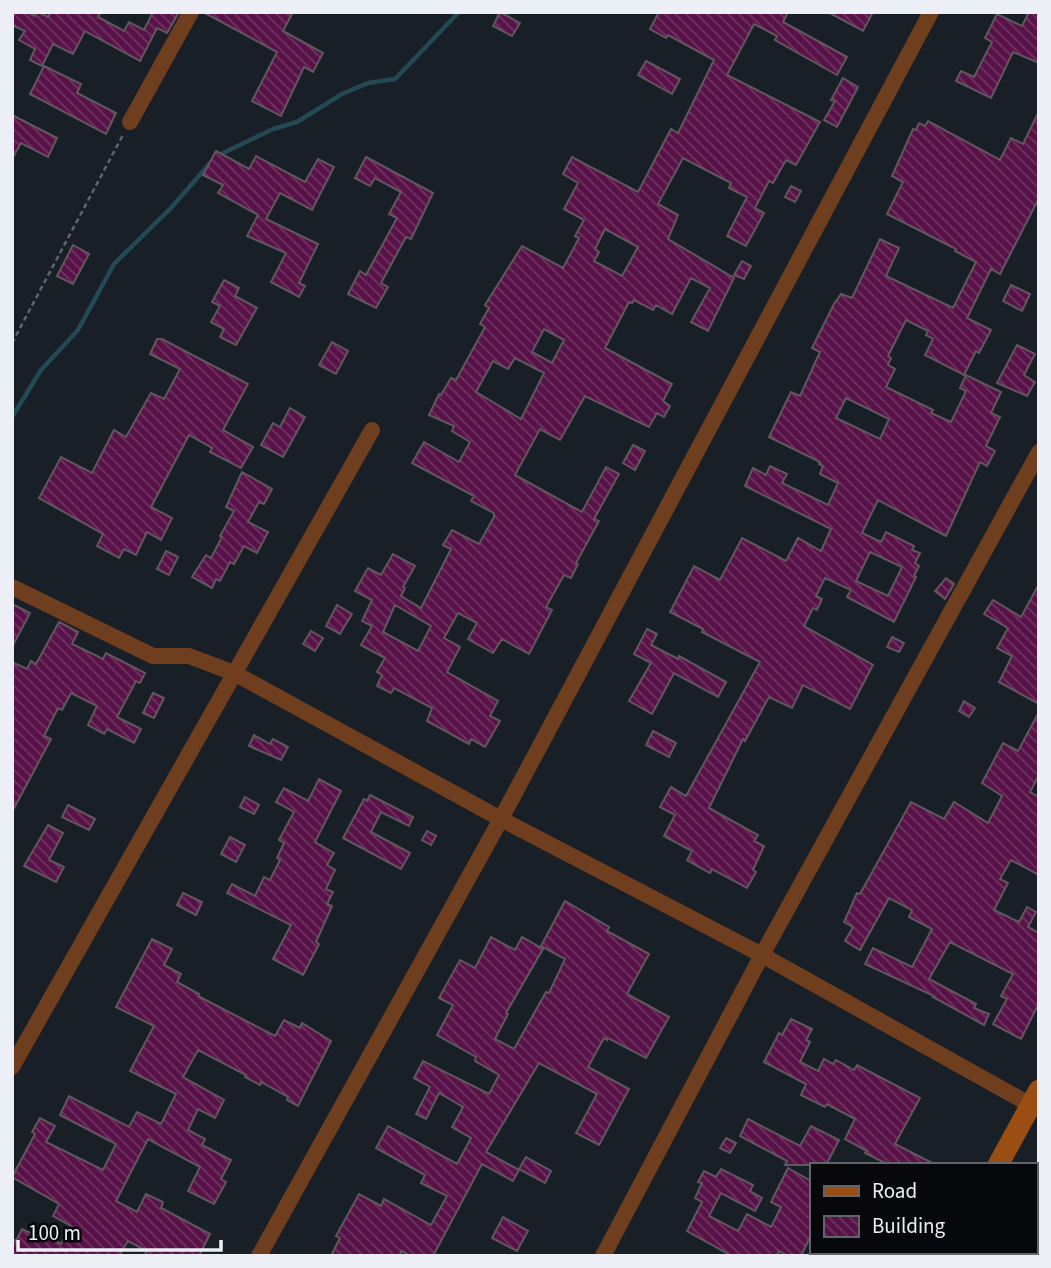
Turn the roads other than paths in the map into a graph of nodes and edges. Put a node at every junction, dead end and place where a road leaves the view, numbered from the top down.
1 (191, 12) edge
2 (931, 12) edge
3 (130, 122) road end
4 (372, 430) dead end
5 (1039, 452) edge
6 (12, 587) edge
7 (234, 673) junction
8 (501, 819) junction
9 (762, 955) junction
10 (12, 1067) edge
11 (1036, 1101) edge
12 (999, 1163) edge
13 (259, 1256) edge
14 (603, 1256) edge

1 - 3 street
2 - 8 street
4 - 7 street
5 - 9 street
6 - 7 street
7 - 8 street
7 - 10 street
8 - 9 street
8 - 13 street
9 - 11 street
9 - 14 street
11 - 12 street

